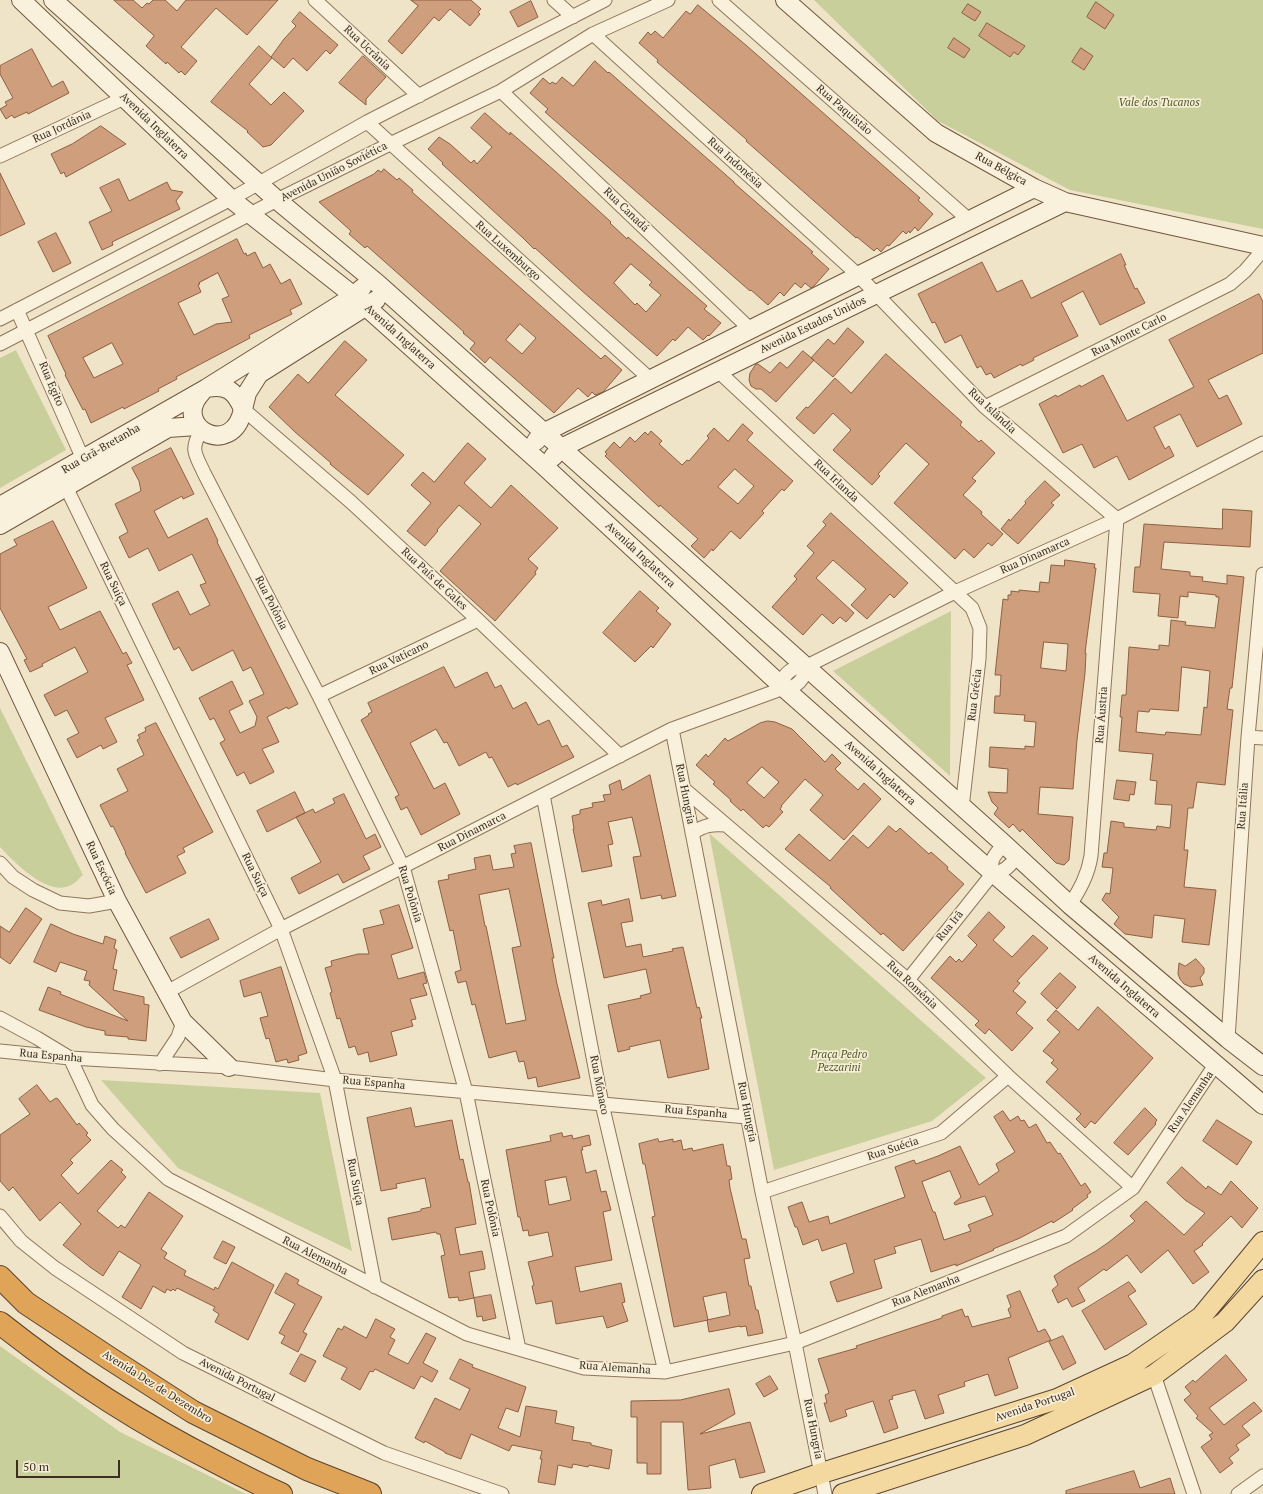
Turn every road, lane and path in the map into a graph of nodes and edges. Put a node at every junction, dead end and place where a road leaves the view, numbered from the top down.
1 (21, 0) edge
2 (52, 0) edge
3 (315, 0) edge
4 (554, 0) edge
5 (605, 0) edge
6 (668, 0) edge
7 (719, 0) edge
8 (785, 0) edge
9 (39, 16) junction
10 (72, 16) junction
11 (573, 17) junction
12 (57, 33) junction
13 (593, 34) junction
14 (501, 91) junction
15 (419, 96) junction
16 (124, 98) junction
17 (366, 122) junction
18 (390, 144) junction
19 (0, 156) edge
20 (259, 183) junction
21 (1034, 188) junction
22 (231, 199) junction
23 (278, 200) junction
24 (1065, 202) junction
25 (250, 215) junction
26 (969, 220) junction
27 (1263, 246) edge
28 (1263, 250) edge
29 (858, 275) junction
30 (373, 280) junction
31 (387, 292) junction
32 (876, 294) junction
33 (360, 302) junction
34 (17, 310) junction
35 (0, 319) edge
36 (750, 329) junction
37 (27, 330) junction
38 (0, 344) edge
39 (718, 371) junction
40 (650, 379) junction
41 (205, 390) junction
42 (986, 407) junction
43 (243, 409) junction
44 (199, 428) junction
45 (543, 433) junction
46 (1263, 443) edge
47 (560, 448) junction
48 (526, 451) junction
49 (83, 459) junction
50 (544, 466) junction
51 (66, 487) junction
52 (0, 506) edge
53 (1117, 519) junction
54 (0, 525) edge
55 (1263, 574) edge
56 (955, 592) junction
57 (478, 620) junction
58 (0, 652) edge
59 (805, 667) junction
60 (784, 688) junction
61 (319, 696) junction
62 (672, 729) junction
63 (1248, 737) junction
64 (1263, 738) edge
65 (620, 756) junction
66 (684, 789) junction
67 (542, 795) junction
68 (962, 808) junction
69 (726, 825) junction
70 (692, 833) junction
71 (1011, 850) junction
72 (0, 863) edge
73 (403, 867) junction
74 (993, 873) junction
75 (117, 901) junction
76 (1070, 905) junction
77 (281, 929) junction
78 (908, 980) junction
79 (167, 992) junction
80 (0, 1018) edge
81 (183, 1022) junction
82 (1224, 1036) junction
83 (0, 1051) edge
84 (1247, 1053) junction
85 (70, 1058) junction
86 (160, 1064) junction
87 (1215, 1065) junction
88 (1263, 1066) edge
89 (229, 1067) junction
90 (1008, 1076) junction
91 (335, 1080) junction
92 (466, 1092) junction
93 (602, 1104) junction
94 (1263, 1105) edge
95 (748, 1117) junction
96 (1133, 1188) junction
97 (762, 1192) junction
98 (0, 1216) edge
99 (1263, 1242) edge
100 (0, 1277) edge
101 (1263, 1280) edge
102 (375, 1287) junction
103 (0, 1323) edge
104 (796, 1343) junction
105 (519, 1349) junction
106 (665, 1372) junction
107 (1154, 1375) junction
108 (822, 1473) junction
109 (1263, 1476) edge
110 (281, 1494) edge
111 (370, 1494) edge
112 (502, 1494) edge
113 (762, 1494) edge
114 (826, 1494) edge
115 (843, 1494) edge
116 (1194, 1494) edge
117 (1238, 1494) edge

1 - 9 main road, Avenida Inglaterra
2 - 9 main road
2 - 10 main road
3 - 15 street, Rua Ucrânia
4 - 11 street
5 - 11 street
6 - 13 street, Avenida União Soviética
7 - 26 street, Rua Paquistão
8 - 21 main road, Rua Bélgica
9 - 12 main road, Avenida Inglaterra
10 - 12 main road
10 - 20 main road
11 - 15 street
12 - 16 main road, Avenida Inglaterra
13 - 14 street, Avenida União Soviética
13 - 29 street, Rua Indonésia
14 - 18 street, Avenida União Soviética
14 - 36 street, Rua Canadá
15 - 17 street
16 - 19 street, Rua Jordânia
16 - 22 main road, Avenida Inglaterra
17 - 18 street, Rua Luxemburgo
17 - 20 street
18 - 23 street, Avenida União Soviética
18 - 40 street, Rua Luxemburgo
20 - 22 street
20 - 23 main road
21 - 24 main road, Rua Bélgica
21 - 26 main road
22 - 25 main road, Avenida Inglaterra
22 - 34 street
23 - 25 street, Avenida União Soviética
23 - 30 main road
24 - 27 main road, Rua Bélgica
24 - 32 main road, Avenida Estados Unidos
25 - 33 main road, Avenida Inglaterra
25 - 37 street, Avenida União Soviética
26 - 29 main road
28 - 42 street, Rua Monte Carlo
29 - 32 street, Rua Indonésia
29 - 36 main road
30 - 31 main road
30 - 33 main road
31 - 33 main road
31 - 45 main road
32 - 39 main road, Avenida Estados Unidos
32 - 42 street, Rua Islândia
33 - 41 main road, Rua Grã-Bretanha
33 - 43 main road
33 - 48 main road, Avenida Inglaterra
34 - 35 street
34 - 37 street, Rua Egito
36 - 40 main road
37 - 38 street, Avenida União Soviética
37 - 49 street, Rua Egito
39 - 47 main road, Avenida Estados Unidos
39 - 56 street, Rua Irlanda
40 - 45 main road
41 - 43 main road
41 - 44 main road
41 - 49 main road, Rua Grã-Bretanha
42 - 53 street, Rua Islândia
43 - 44 main road
43 - 57 street, Rua País de Gales
44 - 51 main road, Rua Grã-Bretanha
44 - 61 street, Rua Polônia
45 - 47 main road
45 - 48 main road
46 - 53 street, Rua Dinamarca
47 - 50 main road
47 - 59 main road
48 - 50 main road, Avenida Inglaterra
49 - 52 main road, Rua Grã-Bretanha
50 - 60 main road, Avenida Inglaterra
51 - 54 main road, Rua Grã-Bretanha
51 - 77 street, Rua Suíça
53 - 56 street, Rua Dinamarca
53 - 76 street, Rua Áustria
55 - 63 street, Rua Itália
56 - 59 street, Rua Dinamarca
56 - 68 street, Rua Grécia
57 - 61 street, Rua Vaticano
57 - 65 street, Rua País de Gales
58 - 75 main road, Rua Escócia
59 - 60 street, Rua Dinamarca
59 - 68 main road
60 - 62 street, Rua Dinamarca
60 - 74 main road, Avenida Inglaterra
61 - 73 street, Rua Polônia
62 - 65 street, Rua Dinamarca
62 - 66 street, Rua Hungria
63 - 64 street
63 - 82 street, Rua Itália
65 - 67 street, Rua Dinamarca
66 - 69 street, Rua Romênia
66 - 70 street, Rua Hungria
67 - 73 street, Rua Dinamarca
67 - 93 street, Rua Mônaco
68 - 71 main road
69 - 70 street
69 - 78 street, Rua Romênia
70 - 95 street, Rua Hungria
71 - 74 street
71 - 74 street
71 - 76 main road
72 - 75 street
73 - 77 street, Rua Dinamarca
73 - 92 street, Rua Polônia
74 - 78 street, Rua Irã
74 - 87 main road, Avenida Inglaterra
75 - 79 main road, Rua Escócia
76 - 82 main road
77 - 79 street, Rua Dinamarca
77 - 91 street, Rua Suíça
78 - 90 street, Rua Romênia
79 - 81 main road, Rua Escócia
80 - 85 street
81 - 86 street
81 - 89 main road, Rua Escócia
82 - 84 main road
82 - 87 main road
83 - 85 street, Rua Espanha
84 - 87 main road
84 - 88 main road
85 - 86 street, Rua Espanha
85 - 102 street, Rua Alemanha
86 - 89 street, Rua Espanha
87 - 94 main road, Avenida Inglaterra
87 - 96 street, Rua Alemanha
89 - 91 street, Rua Espanha
90 - 96 street, Rua Romênia
90 - 97 street, Rua Suécia
91 - 92 street, Rua Espanha
91 - 102 street, Rua Suíça
92 - 93 street, Rua Espanha
92 - 105 street, Rua Polônia
93 - 95 street, Rua Espanha
93 - 106 street, Rua Mônaco
95 - 97 street, Rua Hungria
96 - 104 street, Rua Alemanha
97 - 104 street, Rua Hungria
98 - 112 street, Avenida Portugal
99 - 108 main road, Avenida Portugal
100 - 111 highway, Avenida Dez de Dezembro
101 - 107 main road, Avenida Portugal
102 - 105 street, Rua Alemanha
103 - 110 highway
104 - 106 street, Rua Alemanha
104 - 108 street, Rua Hungria
105 - 106 street, Rua Alemanha
107 - 115 main road, Avenida Portugal
107 - 116 street
108 - 113 main road, Avenida Portugal
108 - 114 street, Rua Hungria
109 - 117 street

